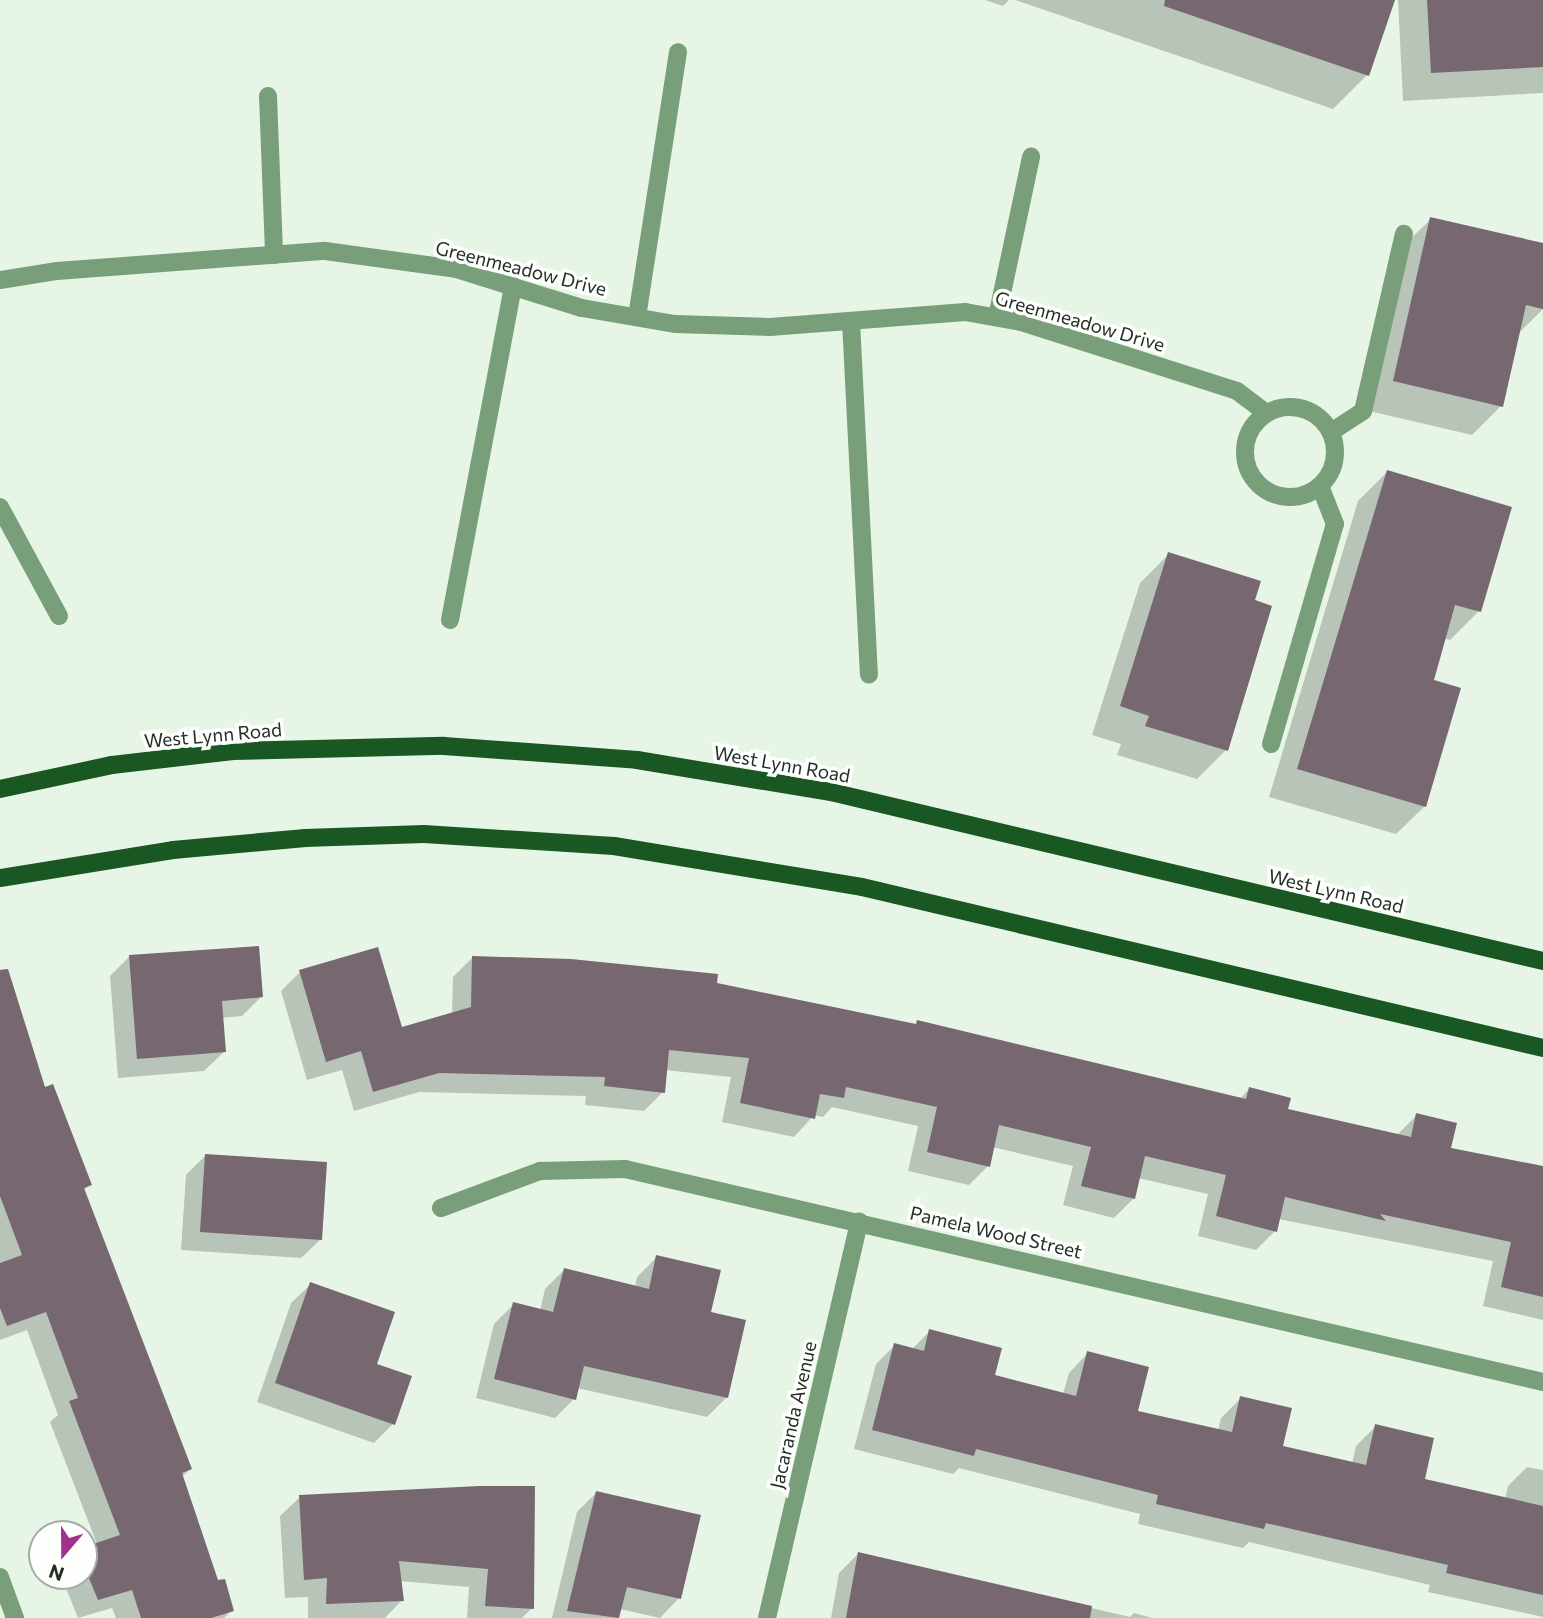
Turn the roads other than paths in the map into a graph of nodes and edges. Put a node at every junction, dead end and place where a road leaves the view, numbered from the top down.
1 (678, 52) dead end
2 (268, 96) dead end
3 (1031, 157) dead end
4 (1404, 234) dead end
5 (274, 255) junction
6 (0, 280) edge
7 (513, 286) junction
8 (637, 317) junction
9 (997, 317) junction
10 (851, 321) junction
11 (1266, 413) junction
12 (1331, 432) junction
13 (1320, 486) junction
14 (0, 507) edge
15 (59, 616) dead end
16 (450, 620) dead end
17 (869, 675) dead end
18 (1271, 744) dead end
19 (0, 789) edge
20 (0, 878) edge
21 (1543, 961) edge
22 (1543, 1048) edge
23 (441, 1208) dead end
24 (859, 1222) junction
25 (1543, 1382) edge
26 (0, 1577) edge
27 (15, 1618) edge
28 (766, 1618) edge

1 - 8 street
2 - 5 street
3 - 9 street
4 - 12 street
5 - 6 street, Greenmeadow Drive
5 - 7 street, Greenmeadow Drive
7 - 8 street, Greenmeadow Drive
7 - 16 street
8 - 10 street, Greenmeadow Drive
9 - 10 street, Greenmeadow Drive
9 - 11 street, Greenmeadow Drive
10 - 17 street
11 - 12 street
11 - 13 street
12 - 13 street
13 - 18 street
14 - 15 street
19 - 21 main road, West Lynn Road
20 - 22 main road
23 - 24 street, Pamela Wood Street
24 - 25 street, Pamela Wood Street
24 - 28 street, Jacaranda Avenue
26 - 27 street

